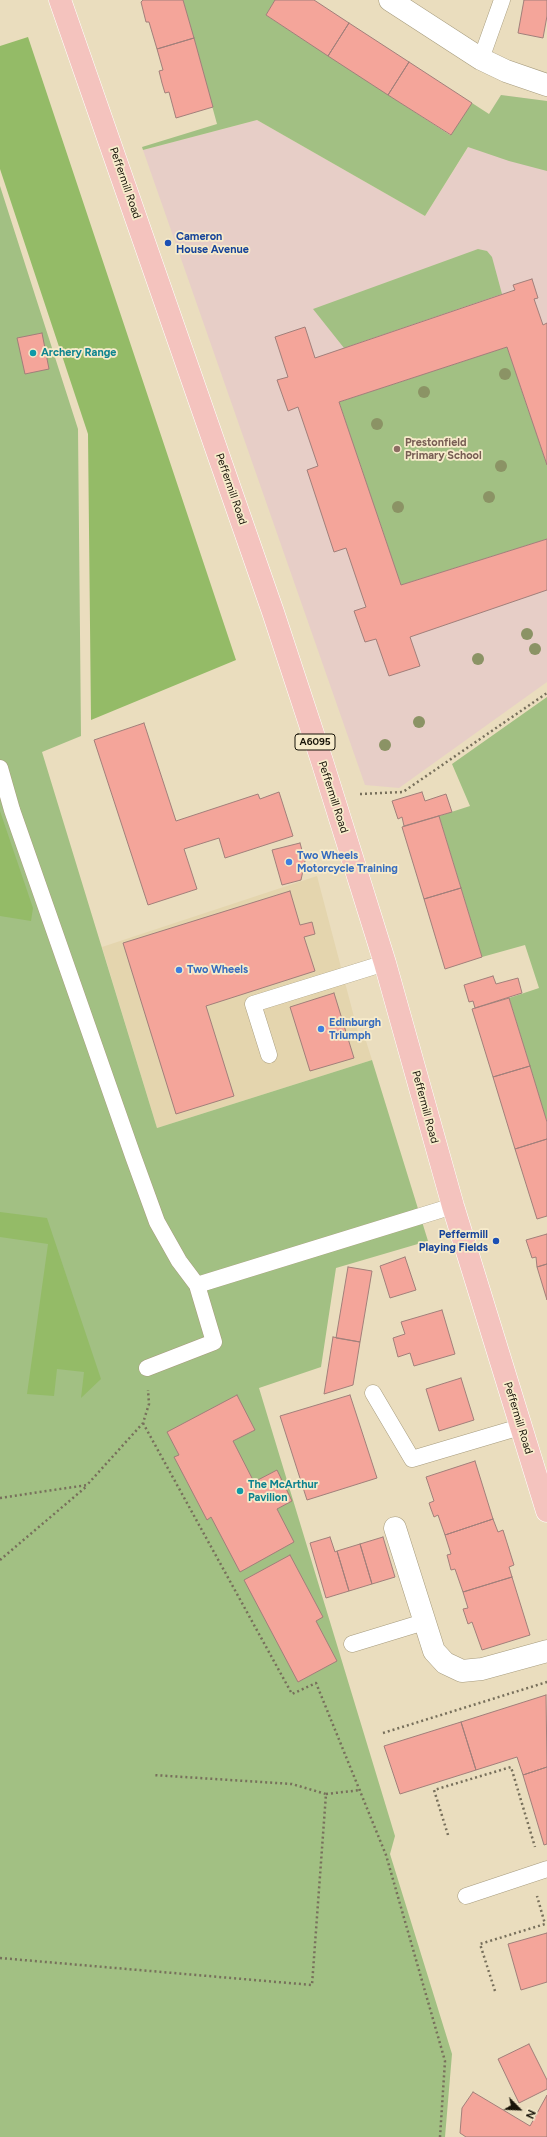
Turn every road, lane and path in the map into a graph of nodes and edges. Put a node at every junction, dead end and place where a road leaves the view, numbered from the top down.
1 (60, 0) edge
2 (390, 0) edge
3 (502, 0) edge
4 (481, 59) junction
5 (547, 85) edge
6 (547, 693) edge
7 (0, 768) edge
8 (332, 795) junction
9 (385, 964) junction
10 (269, 1055) dead end
11 (453, 1206) junction
12 (197, 1285) junction
13 (147, 1368) joint
14 (373, 1393) dead end
15 (143, 1423) junction
16 (520, 1427) junction
17 (87, 1486) junction
18 (0, 1498) edge
19 (545, 1498) edge
20 (395, 1528) dead end
21 (0, 1560) edge
22 (424, 1622) junction
23 (352, 1644) dead end
24 (547, 1651) edge
25 (547, 1682) edge
26 (383, 1733) dead end
27 (153, 1775) dead end
28 (361, 1790) junction
29 (326, 1794) junction
30 (448, 1835) dead end
31 (540, 1872) edge
32 (466, 1896) dead end
33 (0, 1958) edge
34 (495, 1991) dead end
35 (440, 2137) edge

1 - 8 main road, Peffermill Road / A6095
2 - 4 street
3 - 4 lane
4 - 5 street
6 - 8 path
7 - 12 lane
8 - 9 main road, Peffermill Road / A6095
9 - 10 lane
9 - 11 main road, Peffermill Road / A6095
11 - 12 lane
11 - 16 main road, Peffermill Road / A6095
12 - 13 lane
13 - 15 path
14 - 16 lane
15 - 17 path
15 - 28 path
16 - 19 main road, Peffermill Road / A6095
17 - 18 path
17 - 21 path
20 - 22 street
22 - 23 lane
22 - 24 street
25 - 26 path
27 - 29 path
28 - 29 path
28 - 35 path
29 - 33 path
30 - 31 path
31 - 32 lane
31 - 34 path

